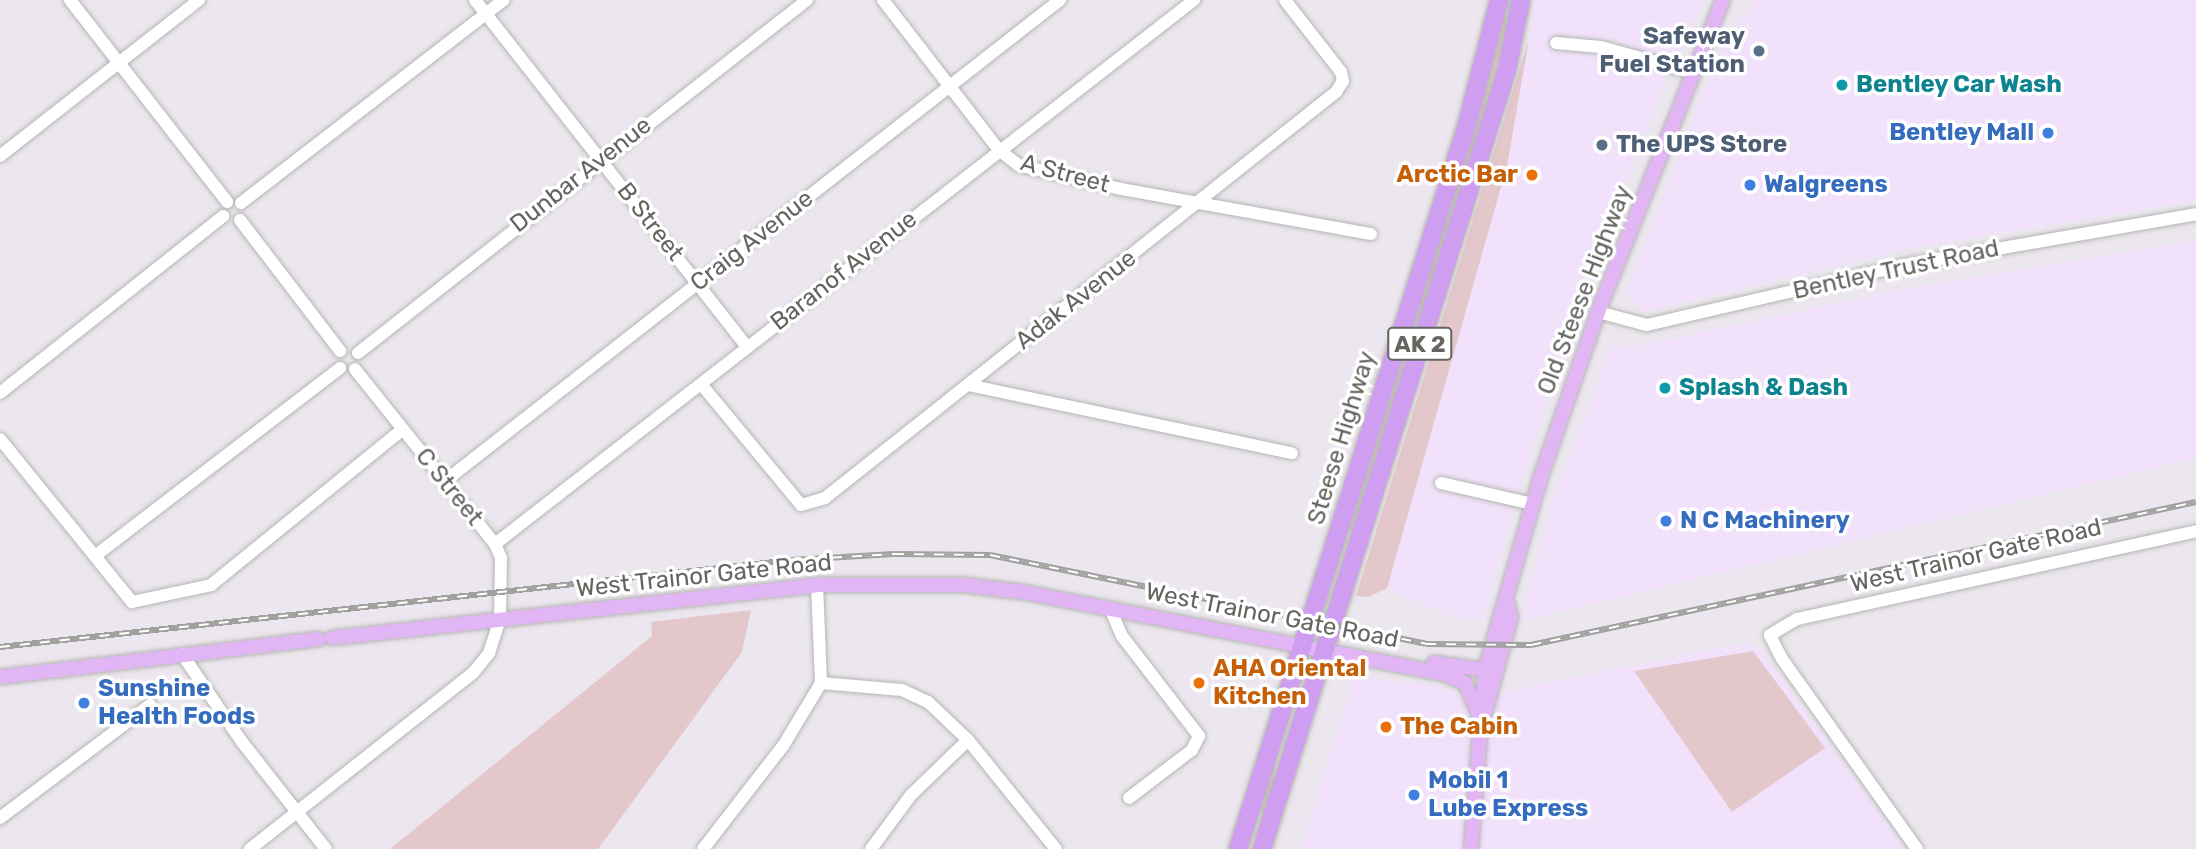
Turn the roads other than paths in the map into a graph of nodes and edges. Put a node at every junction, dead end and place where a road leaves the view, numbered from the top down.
1 (70, 0) edge
2 (199, 0) edge
3 (475, 0) edge
4 (504, 0) edge
5 (807, 0) edge
6 (883, 0) edge
7 (1060, 0) edge
8 (1194, 0) edge
9 (1284, 0) edge
10 (1499, 0) edge
11 (1521, 0) edge
12 (1723, 0) edge
13 (485, 15) junction
14 (1556, 43) dead end
15 (117, 64) junction
16 (1691, 72) junction
17 (949, 86) junction
18 (999, 150) junction
19 (0, 156) edge
20 (600, 159) junction
21 (226, 202) junction
22 (1198, 202) junction
23 (241, 203) junction
24 (2196, 214) edge
25 (223, 216) junction
26 (240, 220) junction
27 (1371, 234) dead end
28 (698, 283) junction
29 (1598, 312) junction
30 (747, 347) junction
31 (340, 351) junction
32 (358, 353) junction
33 (340, 368) junction
34 (355, 369) junction
35 (701, 384) junction
36 (968, 385) junction
37 (0, 393) edge
38 (403, 429) junction
39 (0, 439) edge
40 (1292, 453) dead end
41 (444, 481) junction
42 (1441, 483) dead end
43 (1533, 504) junction
44 (2196, 531) edge
45 (495, 544) junction
46 (95, 556) junction
47 (817, 585) junction
48 (1507, 603) junction
49 (1110, 608) junction
50 (500, 620) junction
51 (1304, 645) junction
52 (1324, 649) junction
53 (182, 654) junction
54 (1408, 665) junction
55 (1485, 670) junction
56 (0, 677) edge
57 (821, 683) junction
58 (150, 705) dead end
59 (1486, 711) junction
60 (968, 740) junction
61 (1129, 798) dead end
62 (298, 814) junction
63 (0, 818) edge
64 (1049, 846) edge
65 (250, 849) edge
66 (326, 849) edge
67 (703, 849) edge
68 (871, 849) edge
69 (1238, 849) edge
70 (1262, 849) edge
71 (1471, 849) edge
72 (1917, 849) edge

1 - 15 street
2 - 15 street
3 - 13 street, B Street
4 - 13 street
5 - 20 street, Dunbar Avenue
6 - 17 street, A Street
7 - 17 street, Craig Avenue
8 - 18 street, Baranof Avenue
9 - 22 street, Adak Avenue
10 - 51 highway, Steese Highway / AK 2
11 - 52 highway, Steese Highway / AK 2
12 - 16 main road, Old Steese Highway
13 - 20 street, B Street
13 - 23 street
14 - 16 street
15 - 19 street
15 - 21 street
16 - 29 main road, Old Steese Highway
17 - 18 street, A Street
17 - 28 street, Craig Avenue
18 - 22 street, A Street
18 - 30 street, Baranof Avenue
20 - 28 street, B Street
20 - 32 street, Dunbar Avenue
21 - 23 street
21 - 25 street
22 - 27 street, A Street
22 - 36 street, Adak Avenue
23 - 26 street
24 - 29 street, Bentley Trust Road
25 - 26 street
25 - 37 street
26 - 31 street
28 - 30 street, B Street
28 - 41 street, Craig Avenue
29 - 43 main road, Old Steese Highway
30 - 35 street, Baranof Avenue
31 - 32 street
31 - 33 street
32 - 34 street
33 - 34 street
33 - 46 street
34 - 38 street, C Street
35 - 36 street, Adak Avenue
35 - 45 street, Baranof Avenue
36 - 40 street
38 - 41 street, C Street
38 - 46 street
39 - 46 street
41 - 45 street, C Street
42 - 43 street
43 - 48 main road, Old Steese Highway
44 - 72 street, West Trainor Gate Road
45 - 50 street, C Street
47 - 49 main road, West Trainor Gate Road
47 - 50 main road, West Trainor Gate Road
47 - 57 street
48 - 55 main road, Old Steese Highway
48 - 59 main road, Old Steese Highway
49 - 51 main road, West Trainor Gate Road
49 - 61 street
50 - 53 main road, West Trainor Gate Road
50 - 62 street
51 - 52 main road, West Trainor Gate Road
51 - 69 highway, Steese Highway / AK 2
52 - 54 main road, West Trainor Gate Road
52 - 70 highway, Steese Highway / AK 2
53 - 56 main road, West Trainor Gate Road
53 - 62 street
54 - 55 main road, West Trainor Gate Road
54 - 59 main road, West Trainor Gate Road
55 - 59 main road
57 - 60 street
57 - 67 street
58 - 63 street
59 - 71 main road, Old Steese Highway
60 - 64 street
60 - 68 street
62 - 65 street
62 - 66 street

